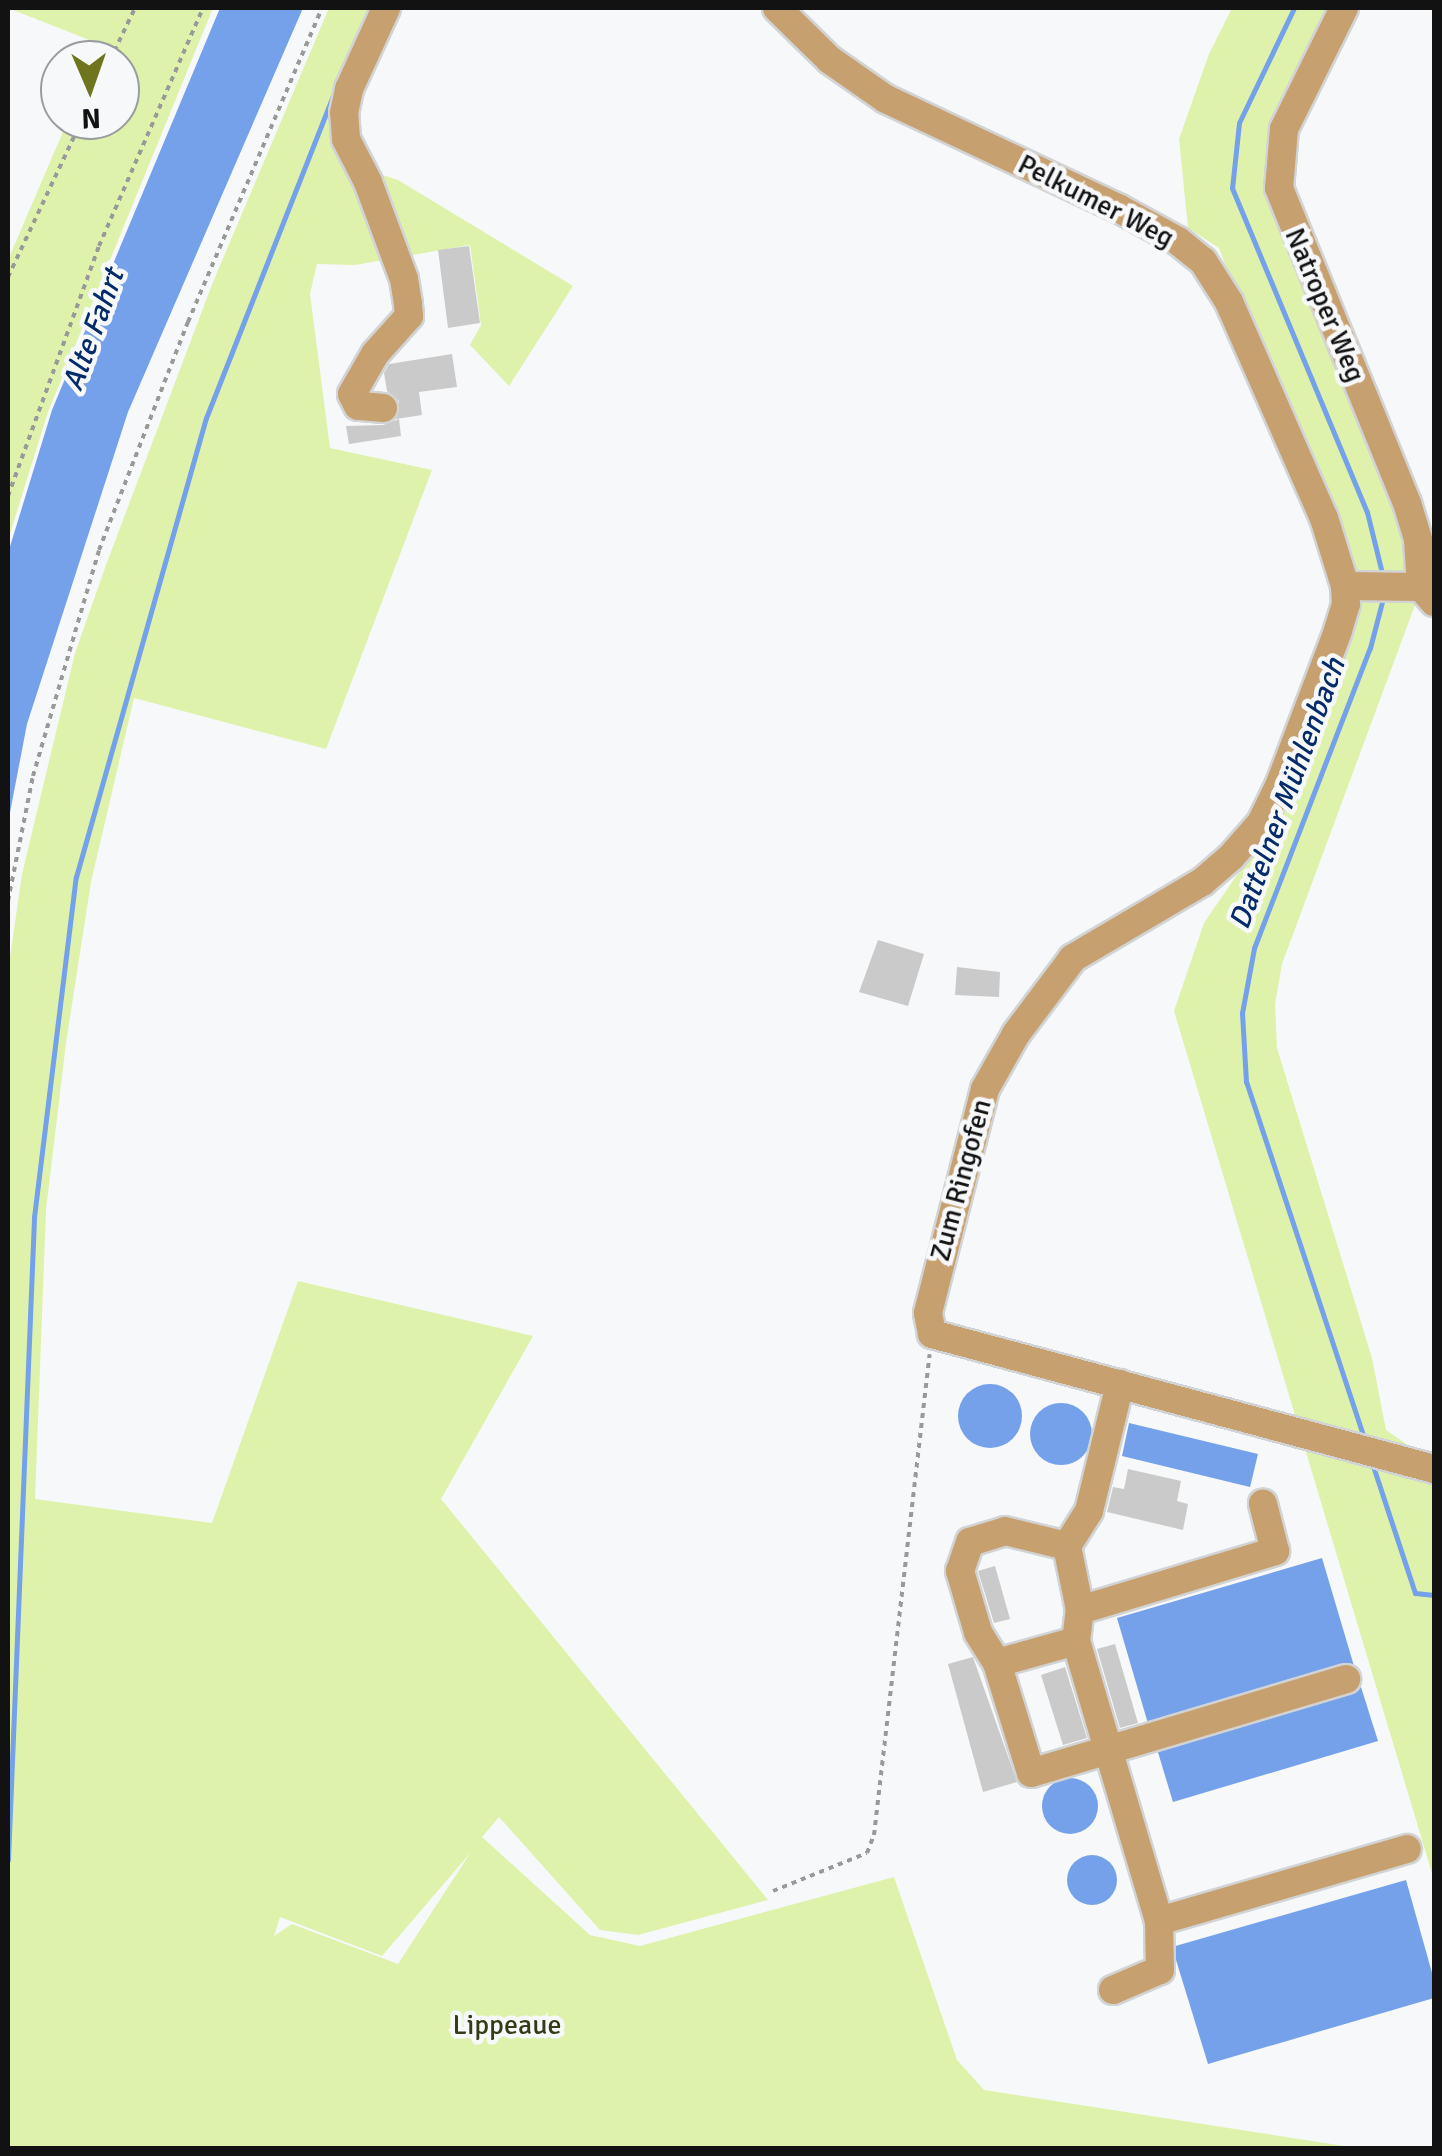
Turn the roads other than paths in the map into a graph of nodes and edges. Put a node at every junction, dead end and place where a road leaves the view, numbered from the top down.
1 (386, 8) edge
2 (777, 8) edge
3 (1344, 8) edge
4 (383, 408) dead end
5 (1369, 586) junction
6 (1428, 595) edge
7 (1120, 1384) junction
8 (1434, 1469) edge
9 (1262, 1504) dead end
10 (1067, 1546) junction
11 (1080, 1610) junction
12 (1076, 1641) junction
13 (996, 1664) junction
14 (1346, 1679) dead end
15 (1110, 1752) junction
16 (1407, 1849) dead end
17 (1159, 1921) junction
18 (1113, 1990) dead end

1 - 4 street
2 - 5 street, Pelkumer Weg
3 - 6 street, Natroper Weg
5 - 6 street
5 - 7 street, Zum Ringofen
7 - 8 street
7 - 10 street
9 - 11 street
10 - 11 street
10 - 13 street
11 - 12 street
12 - 13 street
12 - 15 street
13 - 15 street
14 - 15 street
15 - 17 street
16 - 17 street
17 - 18 street

